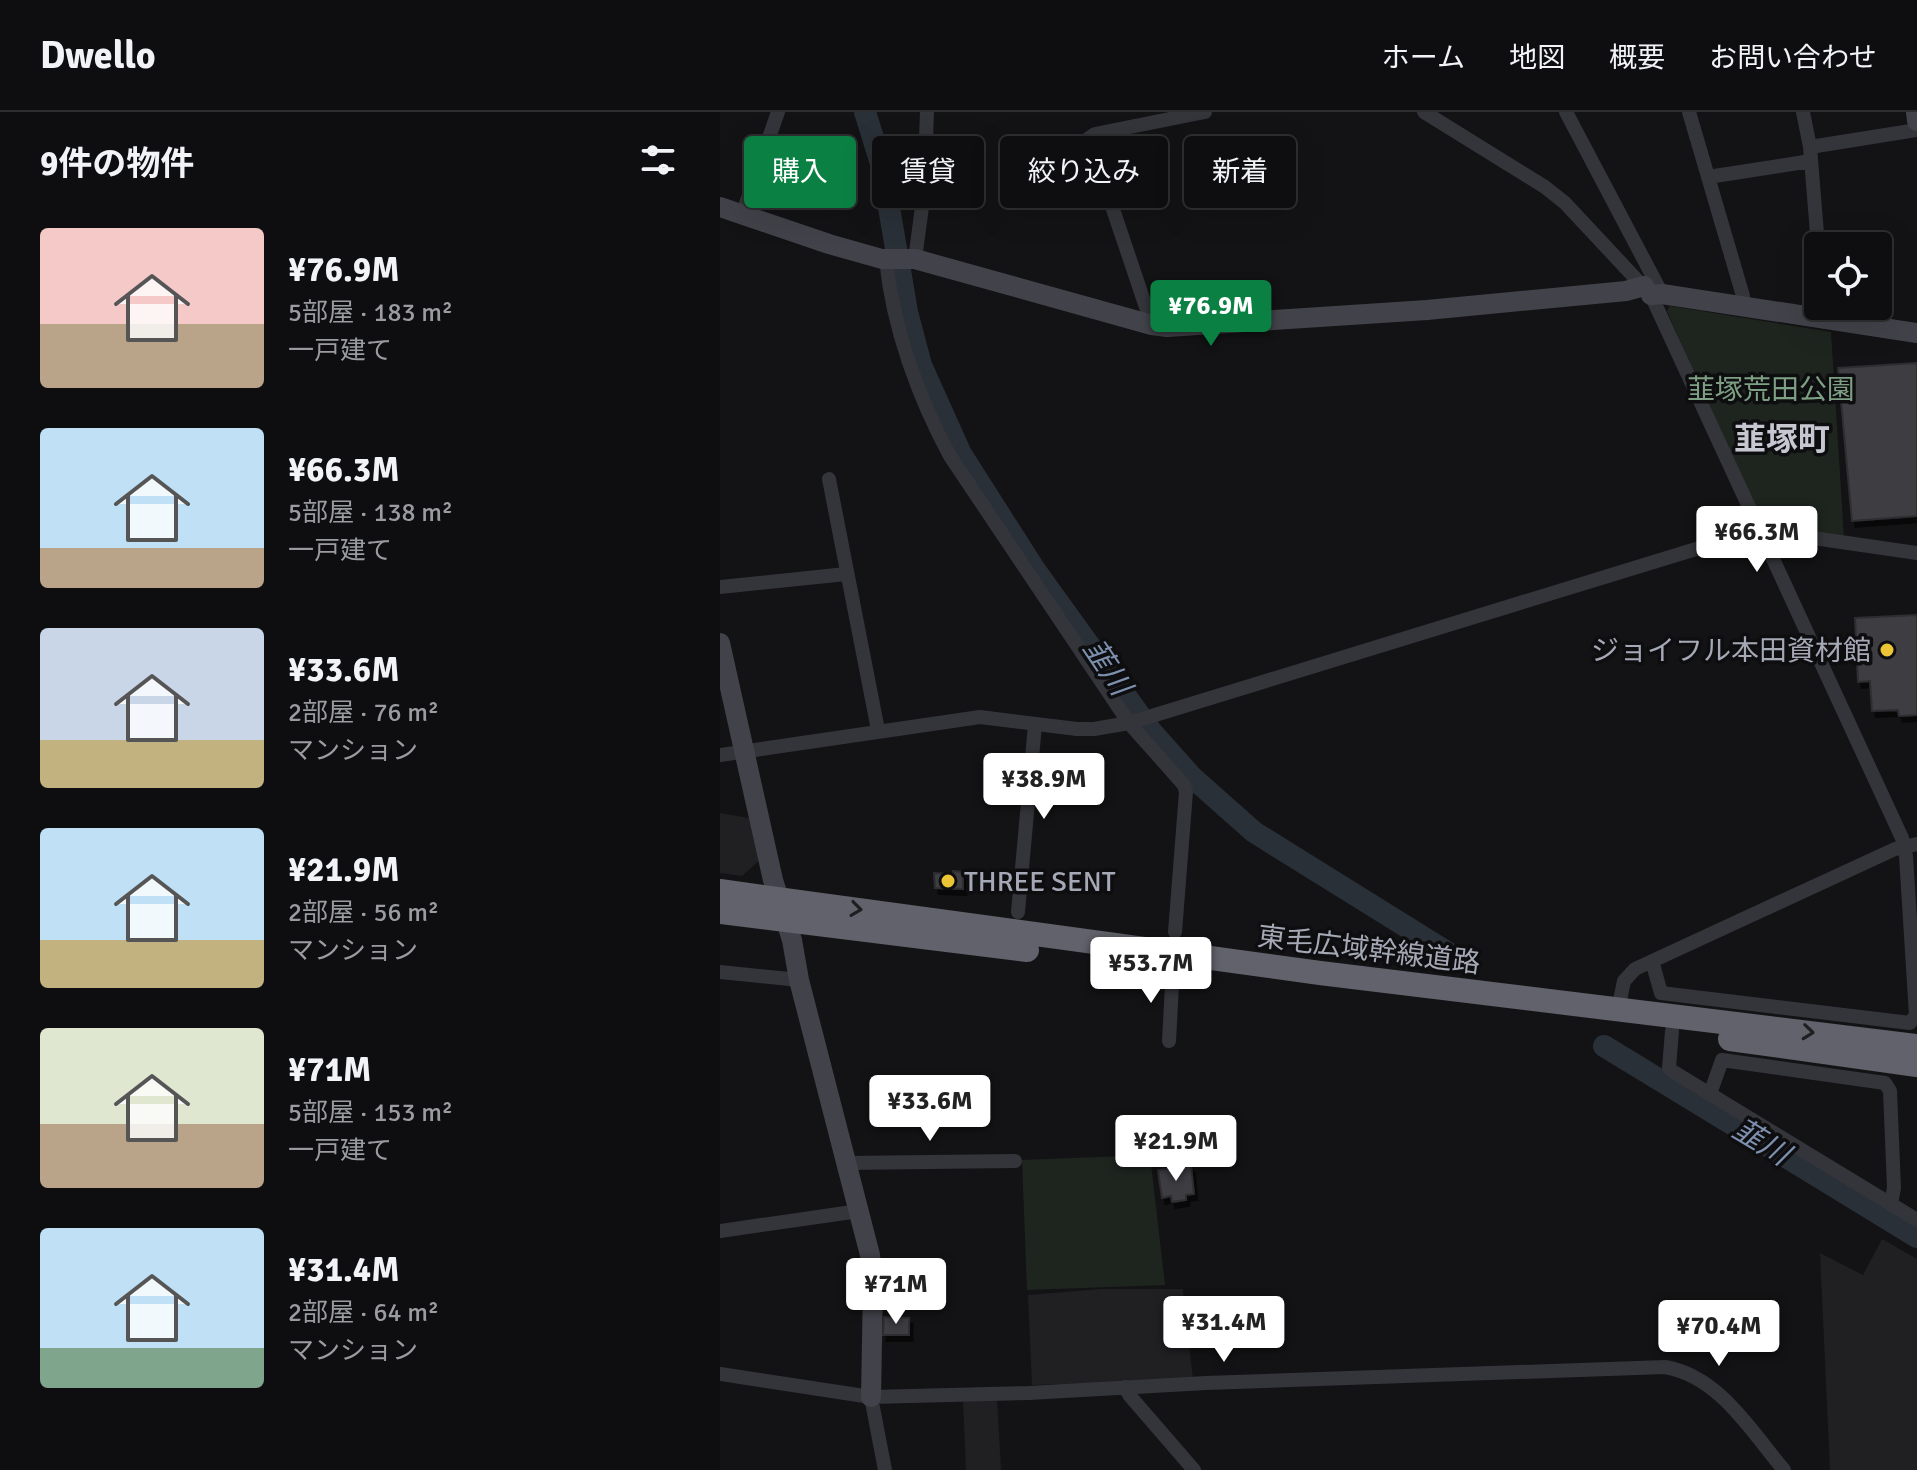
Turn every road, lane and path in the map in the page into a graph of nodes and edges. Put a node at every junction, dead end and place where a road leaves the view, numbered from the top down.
1 (778, 112) edge
2 (927, 112) edge
3 (1205, 112) edge
4 (1424, 112) edge
5 (1689, 112) edge
6 (1803, 112) edge
7 (1916, 112) edge
8 (1569, 113) edge
9 (1917, 121) edge
10 (1917, 130) edge
11 (1811, 154) junction
12 (1708, 177) junction
13 (720, 207) edge
14 (742, 215) junction
15 (1817, 232) edge
16 (915, 259) junction
17 (886, 260) junction
18 (1652, 292) junction
19 (1743, 306) junction
20 (1804, 311) edge
21 (1857, 320) edge
22 (1152, 325) junction
23 (1917, 333) edge
24 (829, 479) dead end
25 (1758, 530) junction
26 (1917, 553) edge
27 (846, 574) junction
28 (720, 587) edge
29 (720, 643) edge
30 (1131, 722) junction
31 (1035, 725) junction
32 (878, 730) junction
33 (745, 752) junction
34 (720, 755) edge
35 (1910, 845) edge
36 (720, 891) edge
37 (783, 910) junction
38 (720, 912) edge
39 (1018, 912) dead end
40 (1175, 932) dead end
41 (1652, 961) junction
42 (1173, 967) junction
43 (720, 972) edge
44 (799, 980) junction
45 (1618, 1010) junction
46 (1672, 1031) junction
47 (1169, 1041) dead end
48 (1917, 1046) edge
49 (1917, 1065) edge
50 (1710, 1094) junction
51 (1015, 1161) dead end
52 (845, 1163) junction
53 (1891, 1204) junction
54 (859, 1211) junction
55 (1917, 1220) edge
56 (720, 1231) edge
57 (720, 1374) edge
58 (1125, 1387) junction
59 (871, 1397) junction
60 (885, 1470) edge
61 (1194, 1470) edge
62 (1784, 1470) edge

1 - 14 street
2 - 16 street
3 - 22 street
4 - 18 street
5 - 12 street
6 - 11 street
7 - 9 street
8 - 18 street
10 - 11 street
11 - 12 street
11 - 15 street
12 - 19 street
13 - 14 street
14 - 17 street
16 - 17 street
16 - 22 street
17 - 30 street
18 - 19 street
18 - 22 street
18 - 25 street
19 - 20 street
21 - 23 street
24 - 27 street
25 - 26 street
25 - 30 street
25 - 35 street
27 - 28 street
27 - 32 street
29 - 33 street
30 - 31 street
30 - 40 street
31 - 32 street
31 - 39 street
32 - 33 street
33 - 34 street
33 - 37 street
35 - 41 street
35 - 41 street
36 - 37 highway, 東毛広域幹線道路
37 - 38 highway, 東毛広域幹線道路
37 - 42 highway, 東毛広域幹線道路
37 - 44 street
37 -> 45 highway, 東毛広域幹線道路
41 - 45 street
42 - 46 highway, 東毛広域幹線道路
42 - 47 street
43 - 44 street
44 - 52 street
45 -> 48 highway, 東毛広域幹線道路
46 - 49 highway, 東毛広域幹線道路
46 - 50 street
50 - 53 street
50 - 53 street
51 - 52 street
52 - 54 street
53 - 55 street
54 - 56 street
54 - 59 street
57 - 59 street
58 - 59 street
58 - 61 street
58 - 62 street
59 - 60 street

